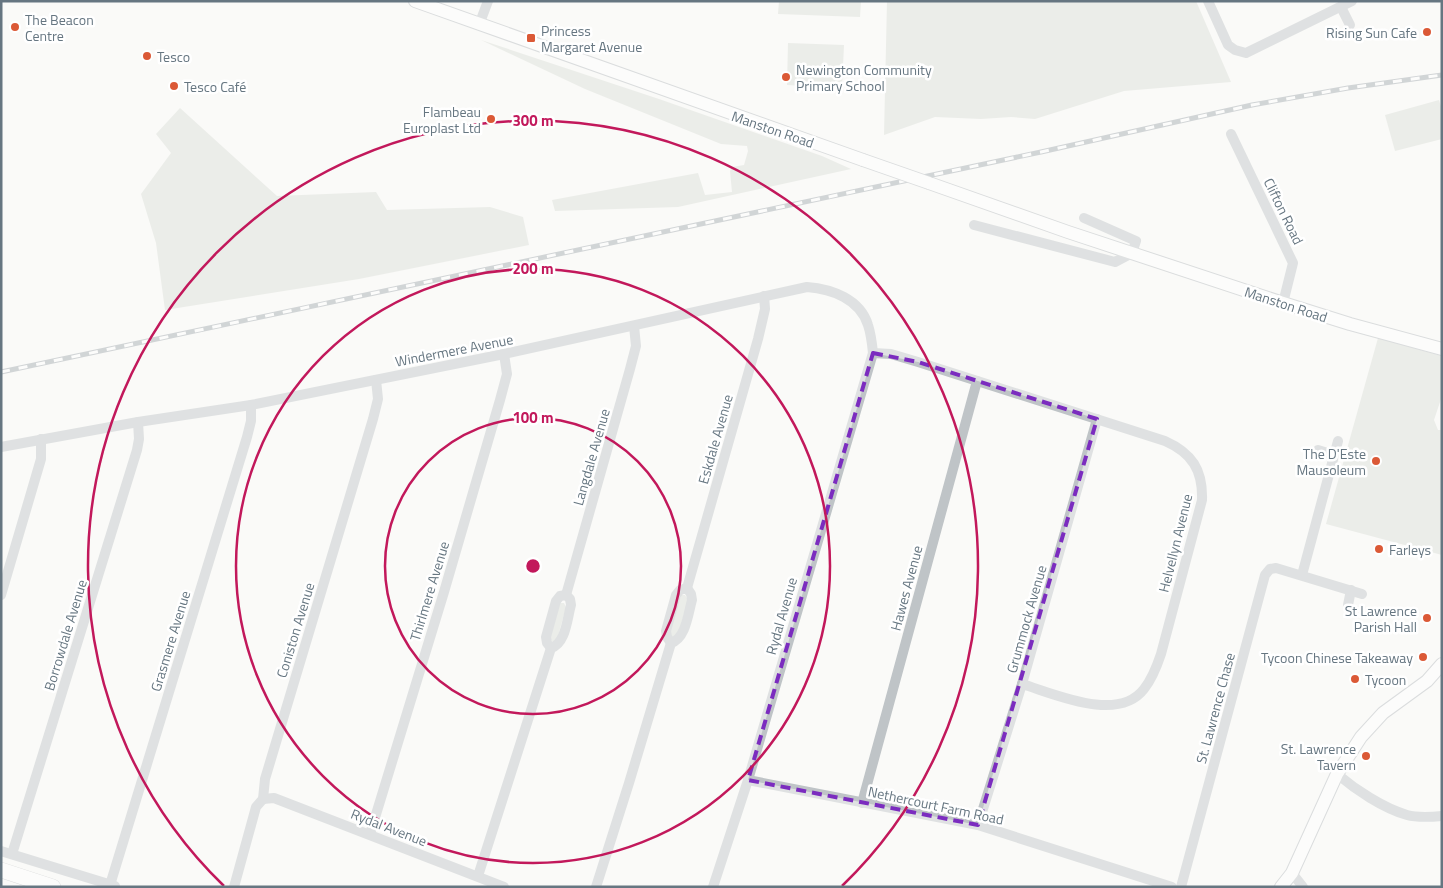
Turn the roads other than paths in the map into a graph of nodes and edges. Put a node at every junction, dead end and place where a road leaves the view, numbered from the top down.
1 (415, 1) edge
2 (488, 1) edge
3 (1208, 1) edge
4 (1352, 1) edge
5 (1341, 7) junction
6 (479, 25) junction
7 (1350, 25) dead end
8 (1231, 134) dead end
9 (1084, 218) dead end
10 (974, 225) dead end
11 (1132, 253) junction
12 (764, 296) junction
13 (1283, 303) junction
14 (634, 326) junction
15 (1442, 349) edge
16 (872, 353) junction
17 (504, 354) junction
18 (376, 380) junction
19 (977, 381) junction
20 (251, 405) junction
21 (1096, 419) junction
22 (138, 422) junction
23 (42, 438) junction
24 (1338, 441) dead end
25 (1, 447) edge
26 (1318, 450) dead end
27 (1334, 455) junction
28 (1302, 575) junction
29 (687, 588) junction
30 (1351, 590) junction
31 (1362, 594) dead end
32 (1, 595) edge
33 (566, 595) junction
34 (1348, 605) dead end
35 (671, 642) junction
36 (550, 648) junction
37 (1442, 664) edge
38 (1022, 684) junction
39 (1336, 774) junction
40 (748, 780) junction
41 (263, 799) junction
42 (862, 803) junction
43 (1442, 816) edge
44 (978, 825) junction
45 (370, 834) junction
46 (1, 851) edge
47 (12, 854) junction
48 (1, 870) edge
49 (1292, 873) junction
50 (478, 876) junction
51 (113, 886) edge
52 (53, 887) edge
53 (234, 887) edge
54 (504, 887) edge
55 (596, 887) edge
56 (713, 887) edge
57 (1172, 887) edge
58 (1181, 887) edge
59 (1281, 887) edge
60 (1303, 887) edge

1 - 6 main road, Manston Road
2 - 6 street
3 - 5 street
4 - 5 street
5 - 7 street
6 - 11 main road, Manston Road, bridge
8 - 13 street, Clifton Road
9 - 11 street
10 - 11 street
11 - 13 main road, Manston Road
12 - 14 street, Windermere Avenue
12 - 16 street, Windermere Avenue
12 - 29 street, Eskdale Avenue
13 - 15 main road, Manston Road
14 - 17 street, Windermere Avenue
14 - 33 street, Langdale Avenue
16 - 19 street, Helvellyn Avenue
16 - 40 street, Rydal Avenue
17 - 18 street, Windermere Avenue
17 - 45 street, Thirlmere Avenue
18 - 20 street, Windermere Avenue
18 - 41 street, Coniston Avenue
19 - 21 street, Helvellyn Avenue
19 - 42 street, Hawes Avenue
20 - 22 street, Windermere Avenue
20 - 51 street, Grasmere Avenue
21 - 38 street, Grummock Avenue
21 - 38 street, Helvellyn Avenue
22 - 23 street, Windermere Avenue
22 - 47 street, Borrowdale Avenue
23 - 25 street, Windermere Avenue
23 - 32 street
24 - 27 street
26 - 27 street
27 - 28 street
28 - 30 street, St. Lawrence Chase
28 - 58 street, St. Lawrence Chase
29 - 35 street, Eskdale Avenue
29 - 35 street, Eskdale Avenue
30 - 31 street, St. Lawrence Chase
30 - 34 street
33 - 36 street, Langdale Avenue
33 - 36 street, Langdale Avenue
35 - 55 street, Eskdale Avenue
36 - 50 street, Langdale Avenue
37 - 39 main road
38 - 44 street, Grummock Avenue
39 - 43 street
39 - 49 main road
40 - 42 street, Nethercourt Farm Road
40 - 56 street, Rydal Avenue
41 - 45 street, Rydal Avenue
41 - 53 street, Coniston Avenue
42 - 44 street, Nethercourt Farm Road
44 - 57 street, Nethercourt Farm Road
45 - 50 street, Rydal Avenue
46 - 47 street
47 - 51 street
48 - 52 highway
49 - 59 main road
49 - 60 street
50 - 54 street, Rydal Avenue

